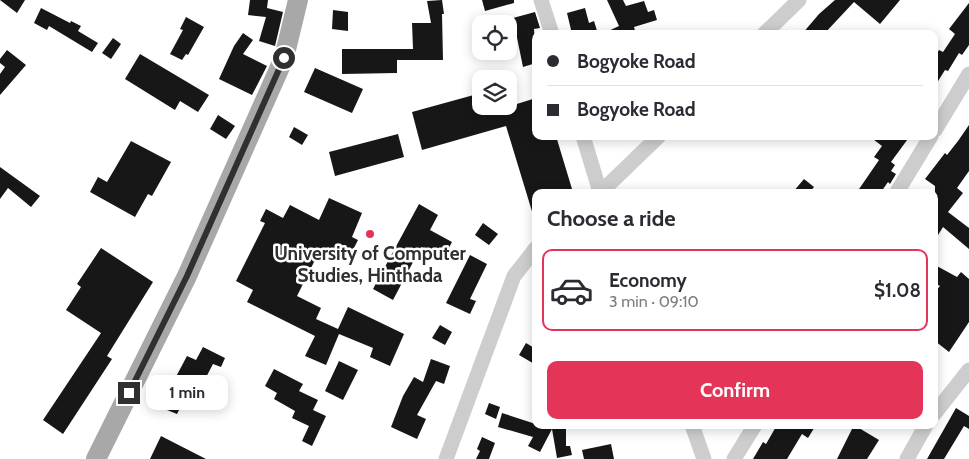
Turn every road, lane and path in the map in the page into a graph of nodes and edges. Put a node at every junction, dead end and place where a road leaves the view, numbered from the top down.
1 (298, 0) edge
2 (541, 0) edge
3 (799, 0) edge
4 (551, 30) edge
5 (768, 30) edge
6 (969, 74) edge
7 (938, 125) edge
8 (584, 140) edge
9 (655, 140) edge
10 (929, 140) edge
11 (599, 189) edge
12 (603, 189) edge
13 (899, 189) edge
14 (532, 253) edge
15 (969, 370) edge
16 (938, 409) edge
17 (693, 429) edge
18 (753, 429) edge
19 (924, 429) edge
20 (96, 459) edge
21 (446, 459) edge
22 (704, 459) edge
23 (734, 459) edge
24 (907, 459) edge

1 - 20 main road
2 - 4 street
3 - 5 street
6 - 7 street
8 - 11 street
9 - 12 street
10 - 13 street
14 - 21 street
15 - 16 street
17 - 22 street
18 - 23 street
19 - 24 street

